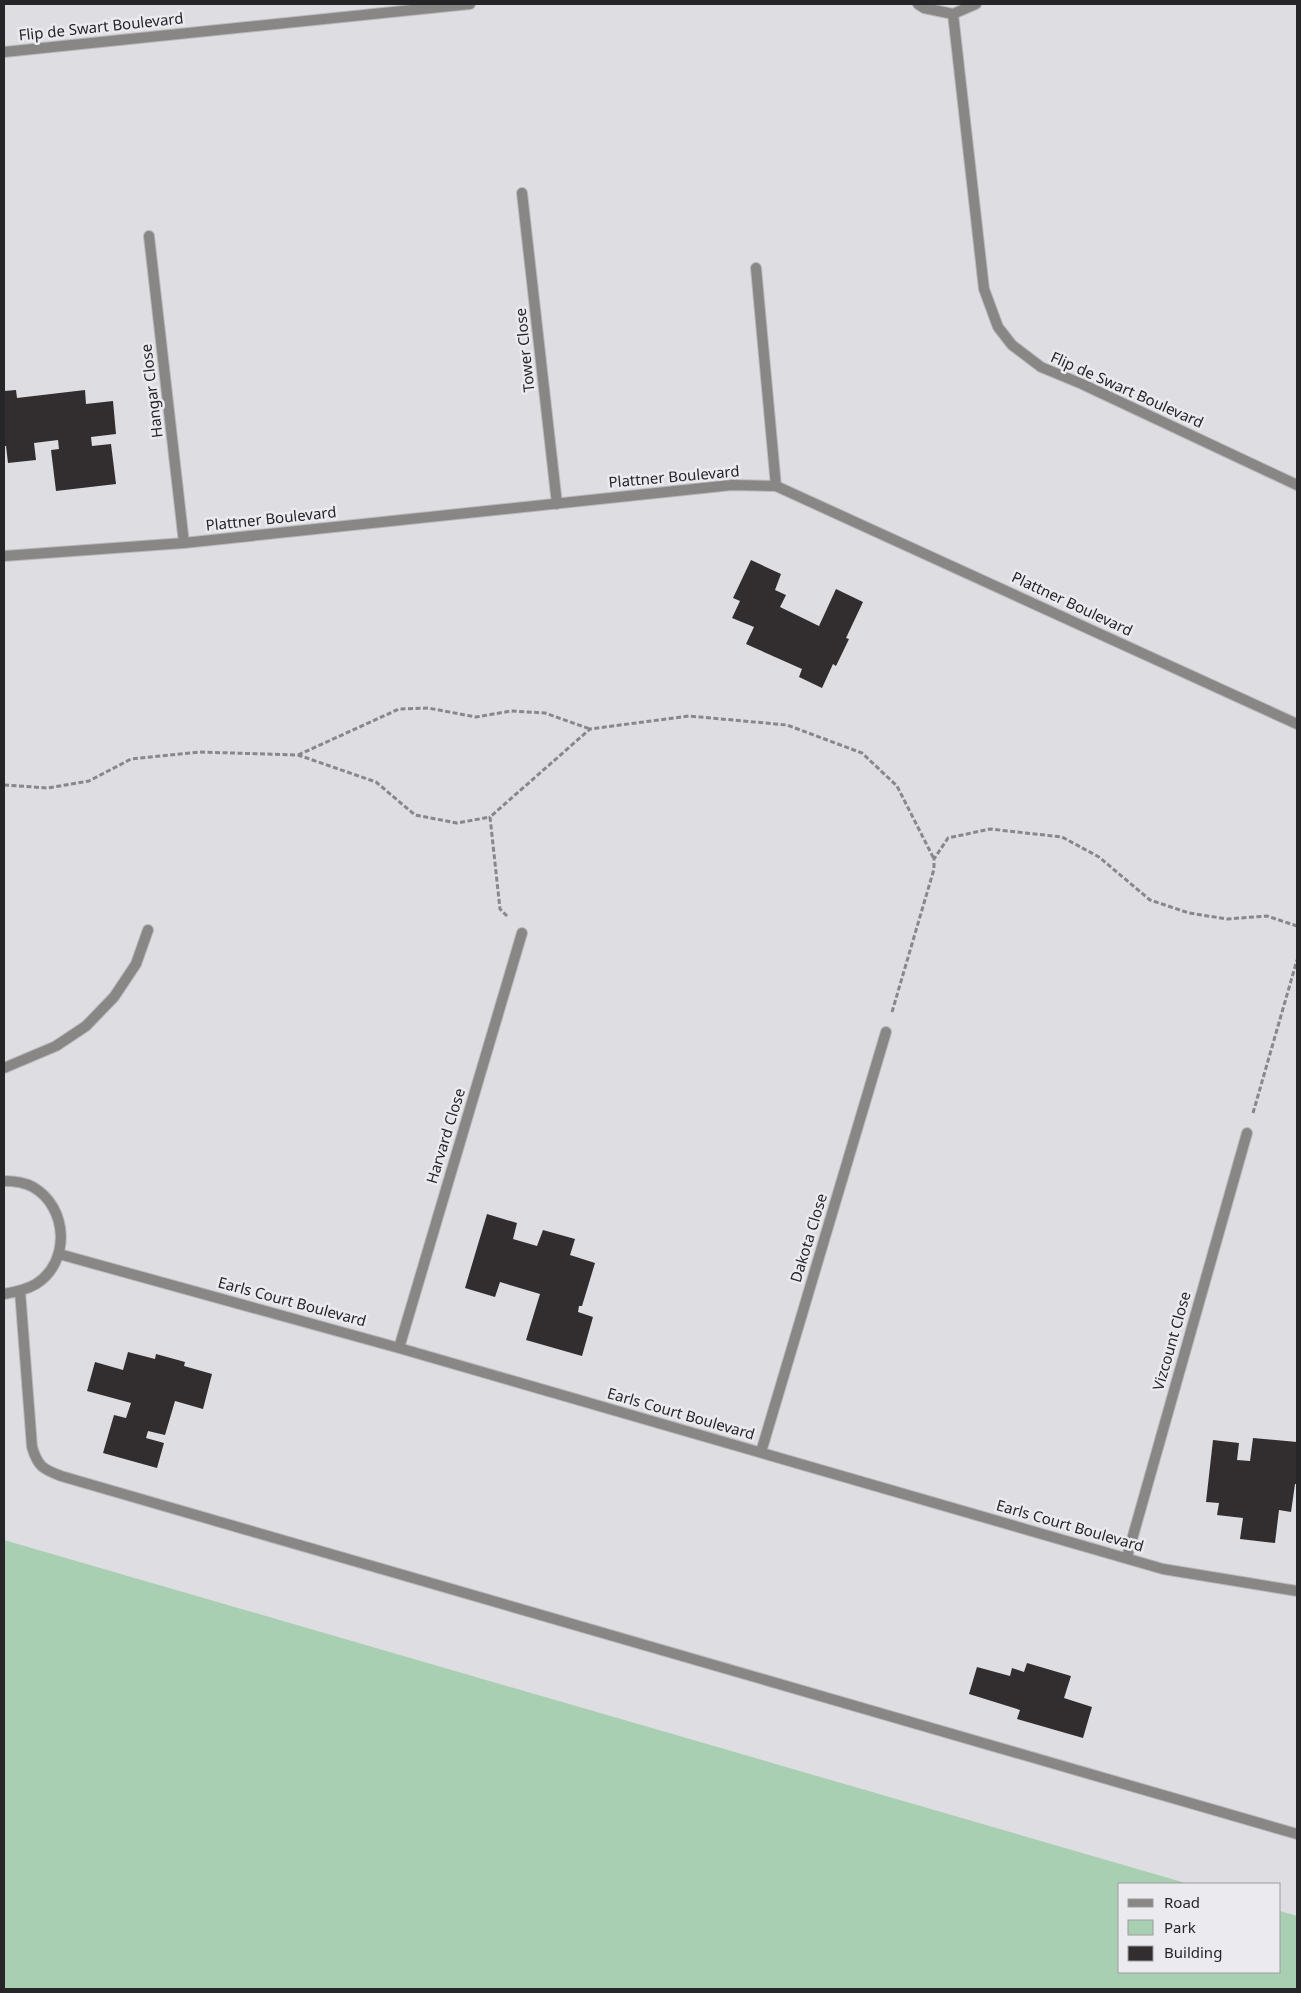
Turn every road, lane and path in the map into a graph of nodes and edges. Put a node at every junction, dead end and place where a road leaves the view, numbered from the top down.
1 (470, 4) edge
2 (918, 4) edge
3 (976, 4) edge
4 (953, 14) junction
5 (4, 52) edge
6 (522, 193) dead end
7 (149, 236) dead end
8 (756, 268) dead end
9 (1297, 485) edge
10 (776, 486) junction
11 (557, 504) junction
12 (184, 543) junction
13 (4, 556) edge
14 (1297, 724) edge
15 (590, 729) junction
16 (298, 755) junction
17 (4, 785) edge
18 (490, 817) junction
19 (934, 860) junction
20 (1297, 926) edge
21 (148, 930) dead end
22 (522, 933) joint
23 (1297, 960) edge
24 (886, 1032) joint
25 (4, 1068) edge
26 (1247, 1133) joint
27 (4, 1180) edge
28 (59, 1254) junction
29 (20, 1291) junction
30 (4, 1294) edge
31 (398, 1348) junction
32 (761, 1452) junction
33 (1126, 1557) junction
34 (1297, 1590) edge
35 (1297, 1834) edge

1 - 5 street, Flip de Swart Boulevard
2 - 4 street
3 - 4 street
4 - 9 street, Flip de Swart Boulevard
6 - 11 street, Tower Close
7 - 12 street, Hangar Close
8 - 10 street
10 - 11 street, Plattner Boulevard
10 - 14 street, Plattner Boulevard
11 - 12 street, Plattner Boulevard
12 - 13 street, Plattner Boulevard
15 - 16 path
15 - 18 path
15 - 19 path
16 - 17 path
16 - 18 path
18 - 22 path
19 - 20 path
19 - 24 path
21 - 25 street
22 - 31 street, Harvard Close
23 - 26 path
24 - 32 street, Dakota Close
26 - 33 street, Vizcount Close
27 - 28 street
28 - 29 street
28 - 31 street, Earls Court Boulevard
29 - 30 street
29 - 35 street
31 - 32 street, Earls Court Boulevard
32 - 33 street, Earls Court Boulevard
33 - 34 street, Earls Court Boulevard

